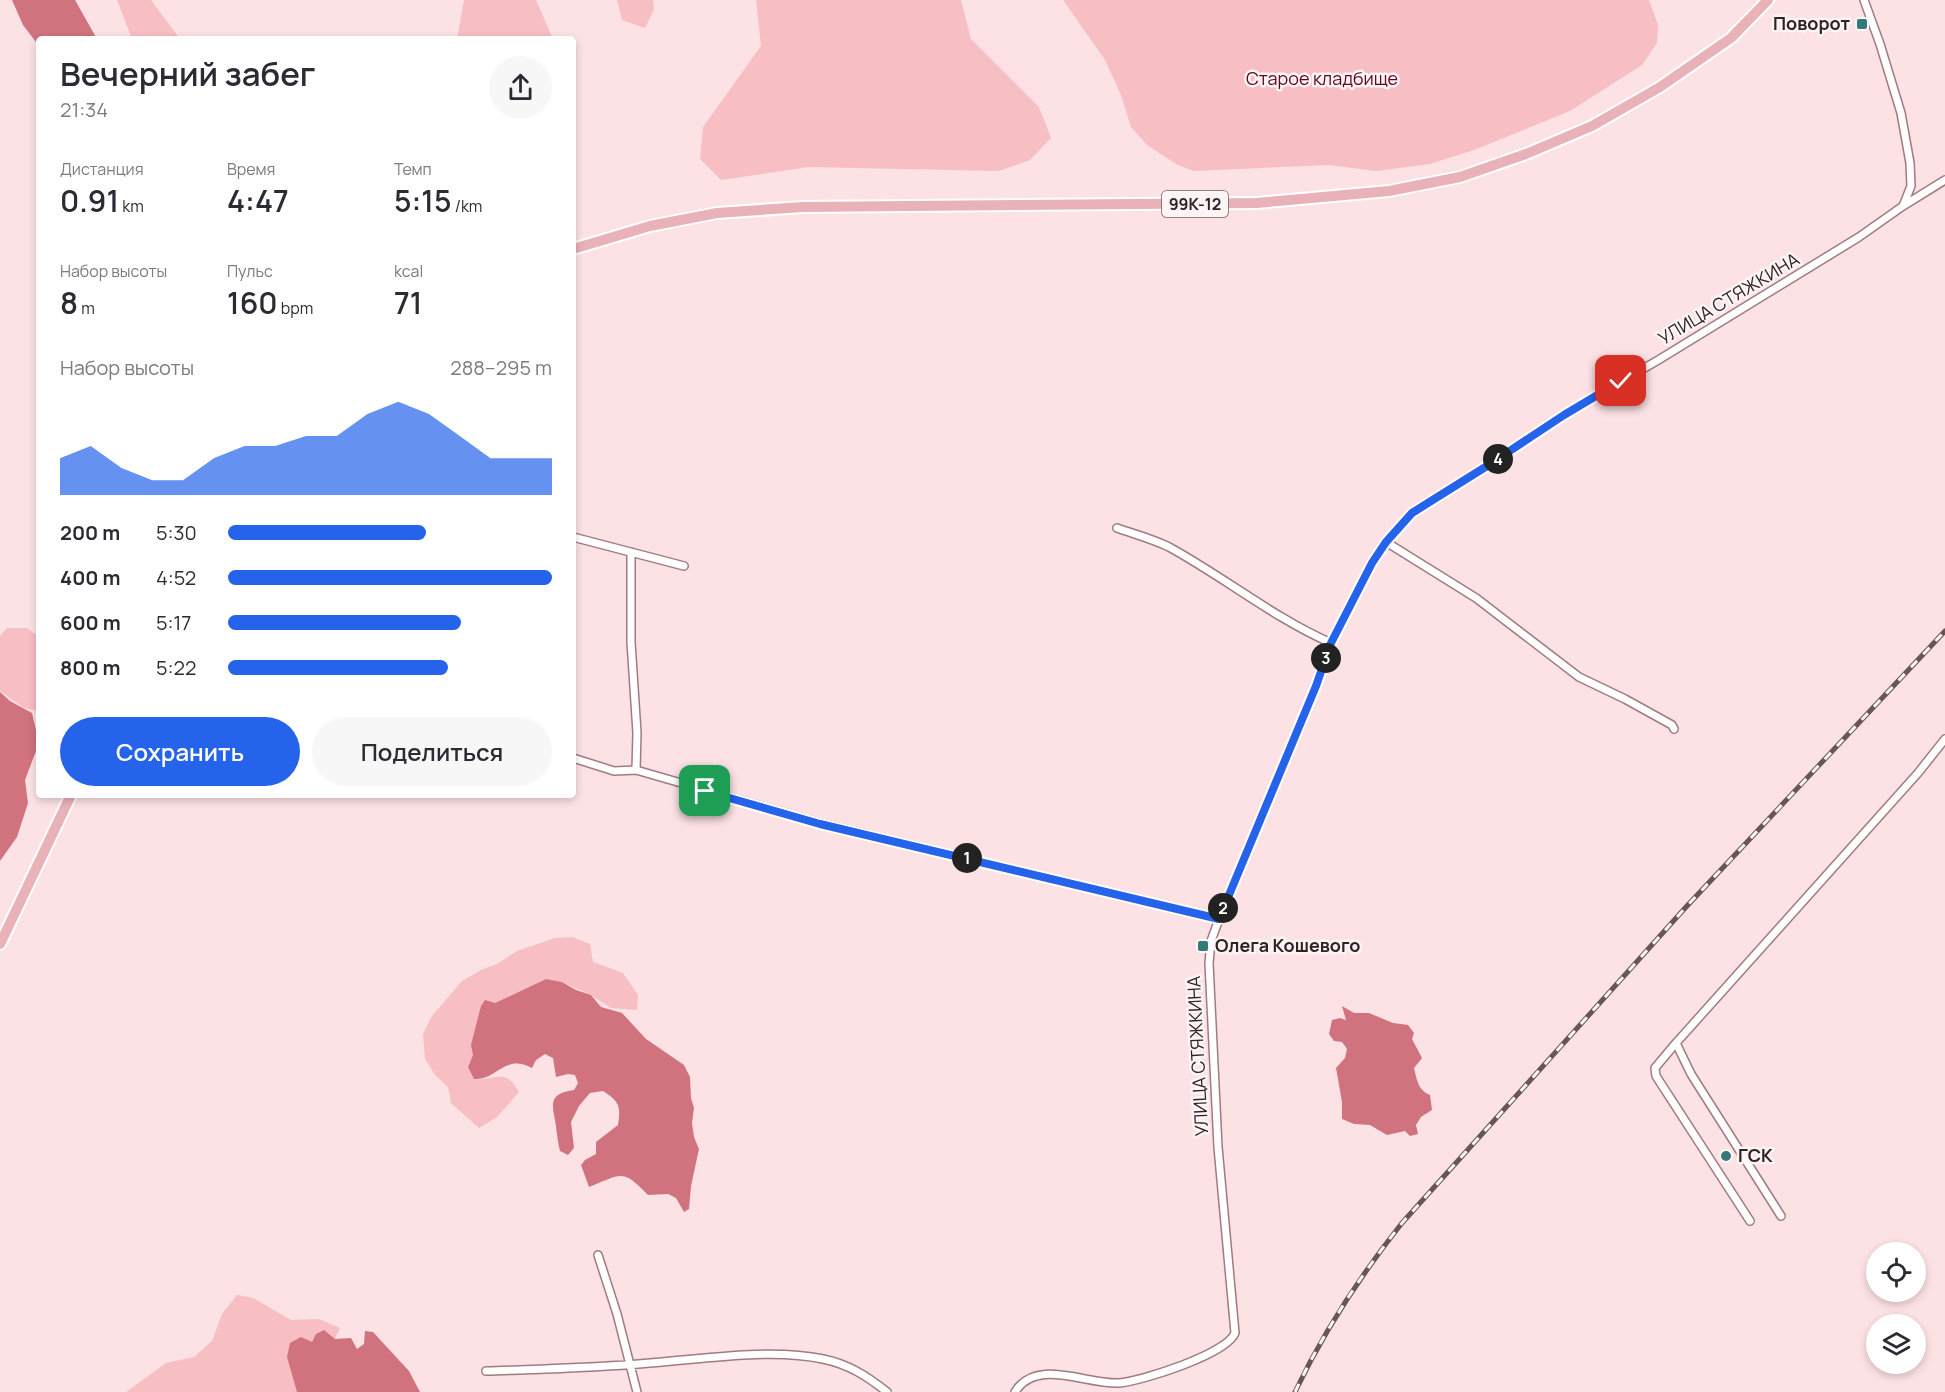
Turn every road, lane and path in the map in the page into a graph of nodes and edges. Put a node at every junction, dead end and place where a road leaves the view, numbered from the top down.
1 (1768, 0) edge
2 (1864, 0) edge
3 (1945, 180) edge
4 (1903, 206) junction
5 (576, 248) edge
6 (1117, 528) dead end
7 (576, 538) edge
8 (1386, 542) junction
9 (631, 552) junction
10 (684, 566) dead end
11 (1331, 643) junction
12 (1674, 729) dead end
13 (1945, 739) edge
14 (576, 759) edge
15 (636, 770) junction
16 (70, 798) edge
17 (1219, 919) junction
18 (0, 944) edge
19 (1676, 1043) junction
20 (1781, 1216) dead end
21 (1750, 1221) dead end
22 (598, 1255) dead end
23 (631, 1365) junction
24 (486, 1371) dead end
25 (637, 1392) edge
26 (887, 1392) edge
27 (1015, 1392) edge

1 - 5 main road, 99К-12
2 - 4 street
3 - 4 street, УЛИЦА СТЯЖКИНА
4 - 8 street, УЛИЦА СТЯЖКИНА
6 - 11 street
7 - 9 street
8 - 11 street, УЛИЦА СТЯЖКИНА
8 - 12 street
9 - 10 street
9 - 15 street
11 - 17 street, УЛИЦА СТЯЖКИНА
13 - 19 street
14 - 15 street
15 - 17 street
16 - 18 main road
17 - 27 street, УЛИЦА СТЯЖКИНА
19 - 20 street
19 - 21 street
22 - 23 street
23 - 24 street
23 - 25 street
23 - 26 street

